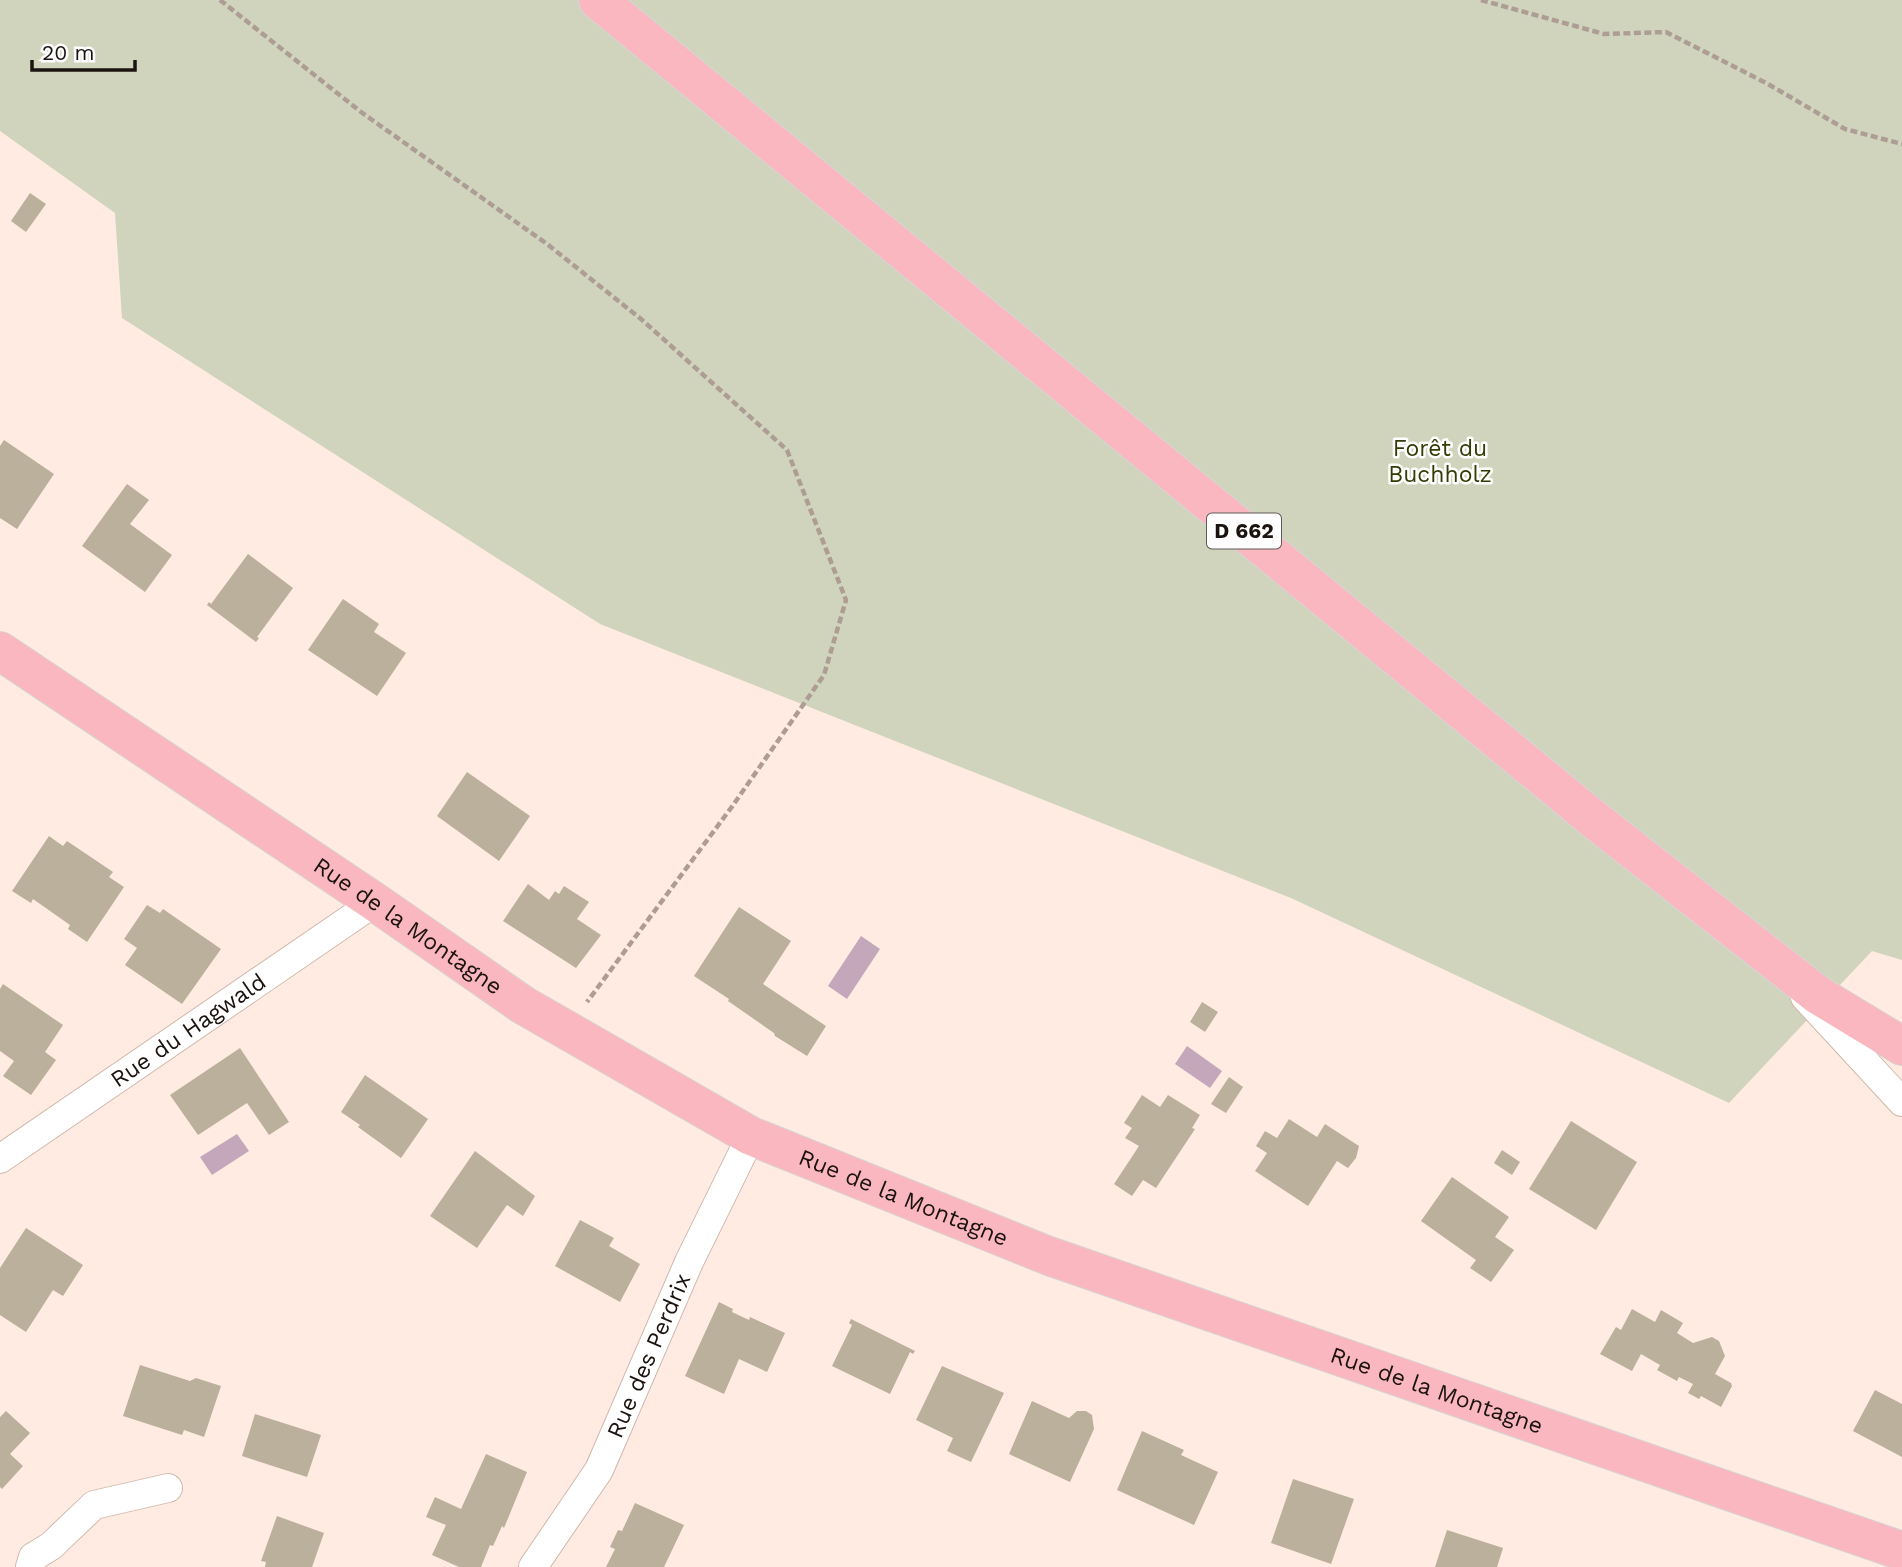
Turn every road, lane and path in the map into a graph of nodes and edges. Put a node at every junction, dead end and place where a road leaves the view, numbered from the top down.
1 (220, 0) edge
2 (597, 0) edge
3 (1481, 0) edge
4 (1902, 144) edge
5 (0, 651) edge
6 (375, 902) junction
7 (1765, 954) junction
8 (566, 1030) junction
9 (1902, 1046) edge
10 (1902, 1101) edge
11 (751, 1136) junction
12 (0, 1159) edge
13 (167, 1488) dead end
14 (1902, 1551) edge
15 (30, 1567) edge
16 (533, 1567) edge

1 - 8 path
2 - 7 main road, D 662
3 - 4 path
5 - 6 main road, Rue de la Montagne
6 - 8 main road, Rue de la Montagne
6 - 12 street, Rue du Hagwald
7 - 9 main road, D 662
7 - 10 street
8 - 11 main road, Rue de la Montagne
11 - 14 main road, Rue de la Montagne
11 - 16 street, Rue des Perdrix
13 - 15 street

